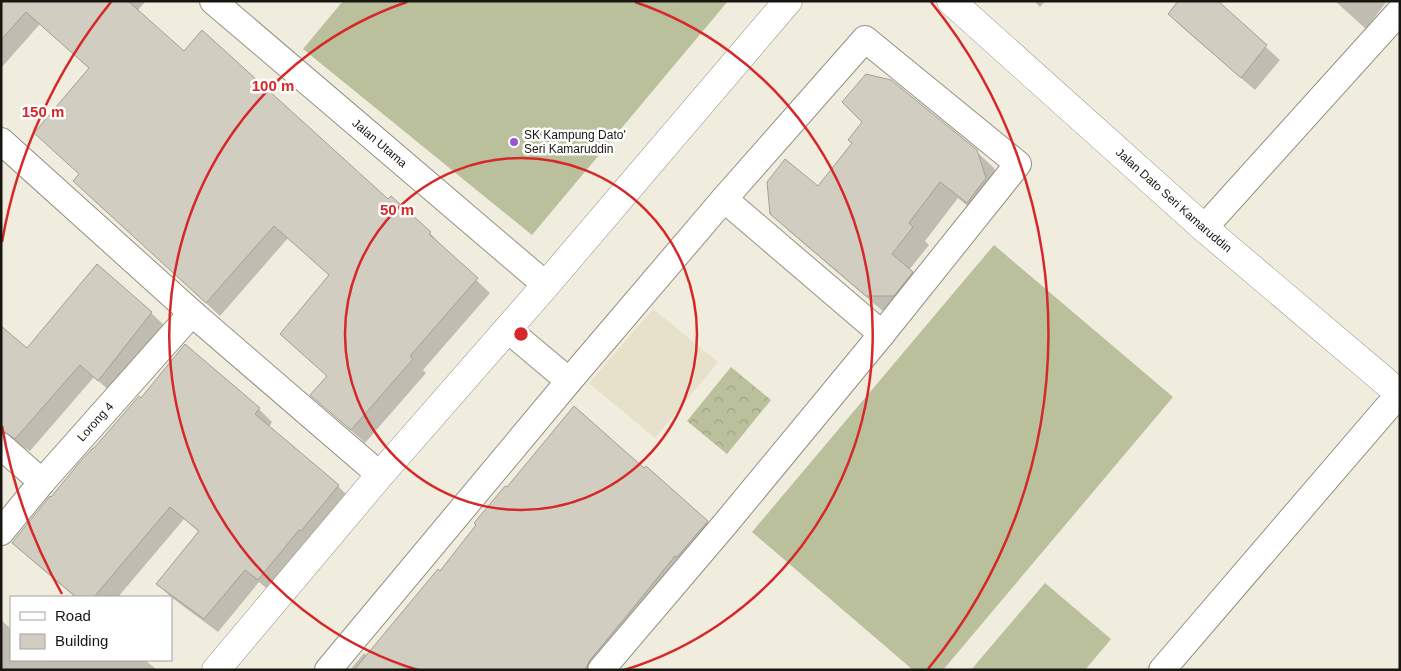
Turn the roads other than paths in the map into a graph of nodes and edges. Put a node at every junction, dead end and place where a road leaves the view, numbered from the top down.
1 (213, 1) edge
2 (788, 1) edge
3 (950, 1) edge
4 (1400, 11) edge
5 (1, 141) edge
6 (724, 199) junction
7 (1204, 228) junction
8 (546, 284) junction
9 (192, 313) junction
10 (507, 329) junction
11 (882, 334) junction
12 (569, 381) junction
13 (1400, 394) edge
14 (1, 446) edge
15 (380, 475) junction
16 (42, 482) junction
17 (1, 532) edge
18 (216, 670) edge
19 (328, 670) edge
20 (600, 670) edge
21 (1162, 670) edge

1 - 8 street, Jalan Utama
2 - 8 street
3 - 7 street, Jalan Dato Seri Kamaruddin
4 - 7 street
5 - 9 street
6 - 11 street
6 - 11 street
6 - 12 street
7 - 13 street, Jalan Dato Seri Kamaruddin
8 - 10 street
9 - 15 street
9 - 16 street, Lorong 4
10 - 12 street
10 - 15 street
11 - 20 street
12 - 19 street
13 - 21 street
14 - 16 street
15 - 18 street
16 - 17 street, Lorong 4

